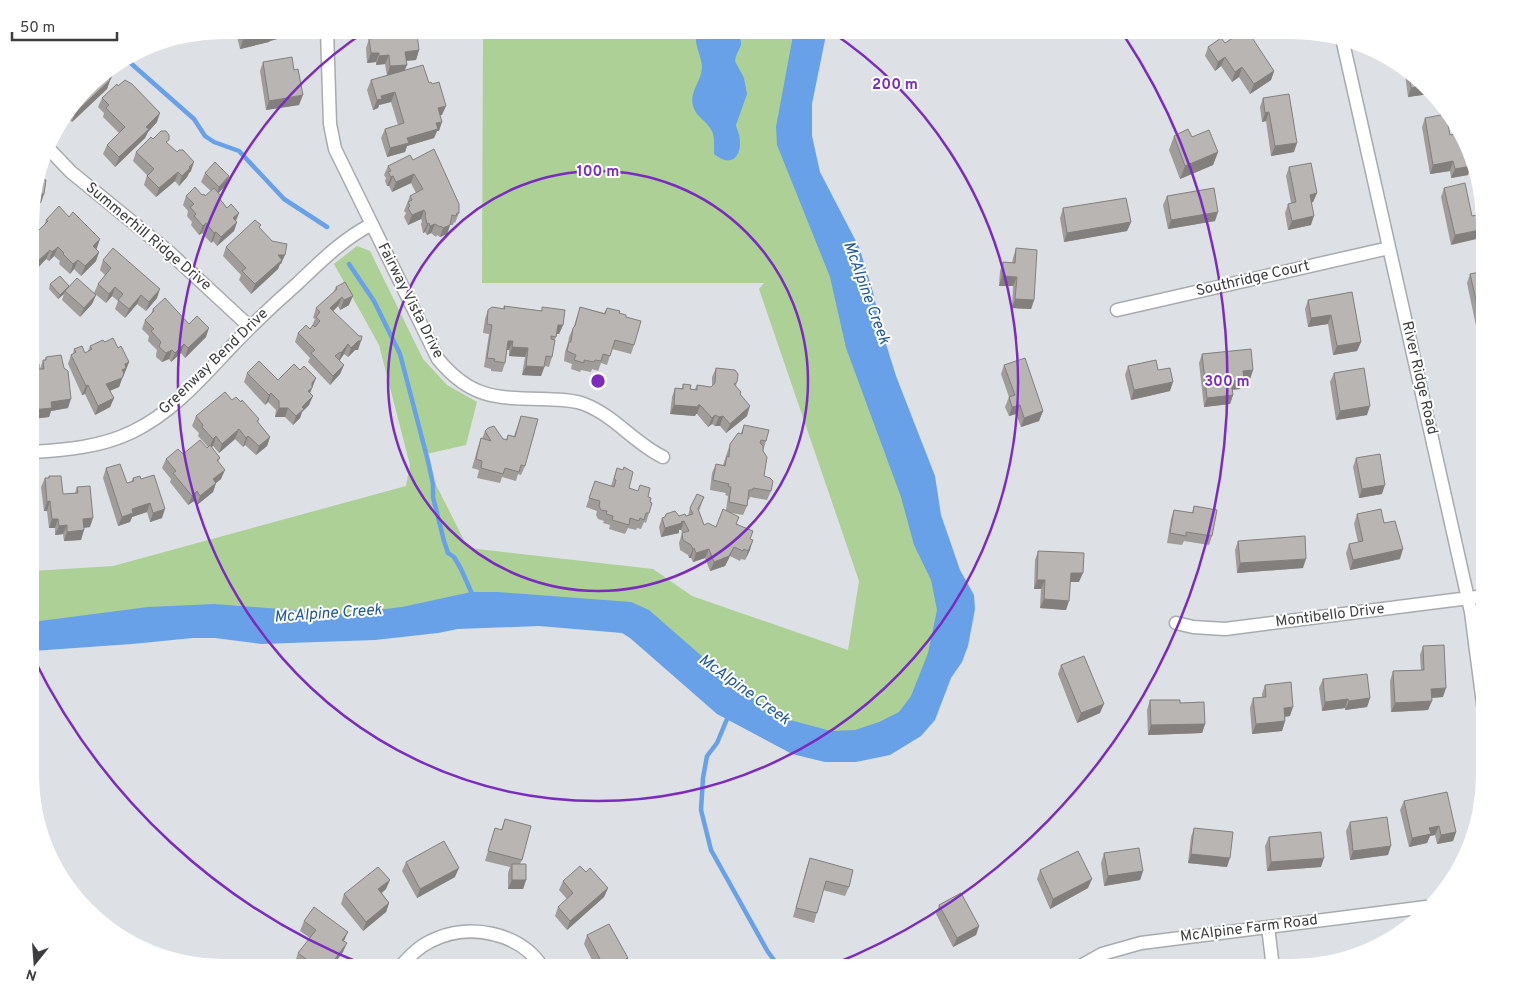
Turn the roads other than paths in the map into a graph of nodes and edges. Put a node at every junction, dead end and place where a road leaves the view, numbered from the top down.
1 (327, 39) edge
2 (1344, 46) edge
3 (53, 153) edge
4 (372, 224) junction
5 (1389, 248) junction
6 (1116, 310) dead end
7 (250, 327) junction
8 (39, 451) edge
9 (663, 457) dead end
10 (1476, 598) edge
11 (1469, 599) junction
12 (1176, 623) dead end
13 (1476, 652) edge
14 (1419, 908) edge
15 (1268, 927) junction
16 (407, 959) edge
17 (535, 959) edge
18 (1093, 959) edge
19 (1272, 959) edge

1 - 4 street, Fairway Vista Drive
2 - 5 street, River Ridge Road
3 - 7 street, Summerhill Ridge Drive
4 - 7 street, Greenway Bend Drive
4 - 9 street, Fairway Vista Drive
5 - 6 street, Southridge Court
5 - 11 street, River Ridge Road
7 - 8 street, Greenway Bend Drive
10 - 11 street, Montibello Drive
11 - 12 street, Montibello Drive
11 - 13 street, River Ridge Road
14 - 15 street, McAlpine Farm Road
15 - 18 street, McAlpine Farm Road
15 - 19 street
16 - 17 street

